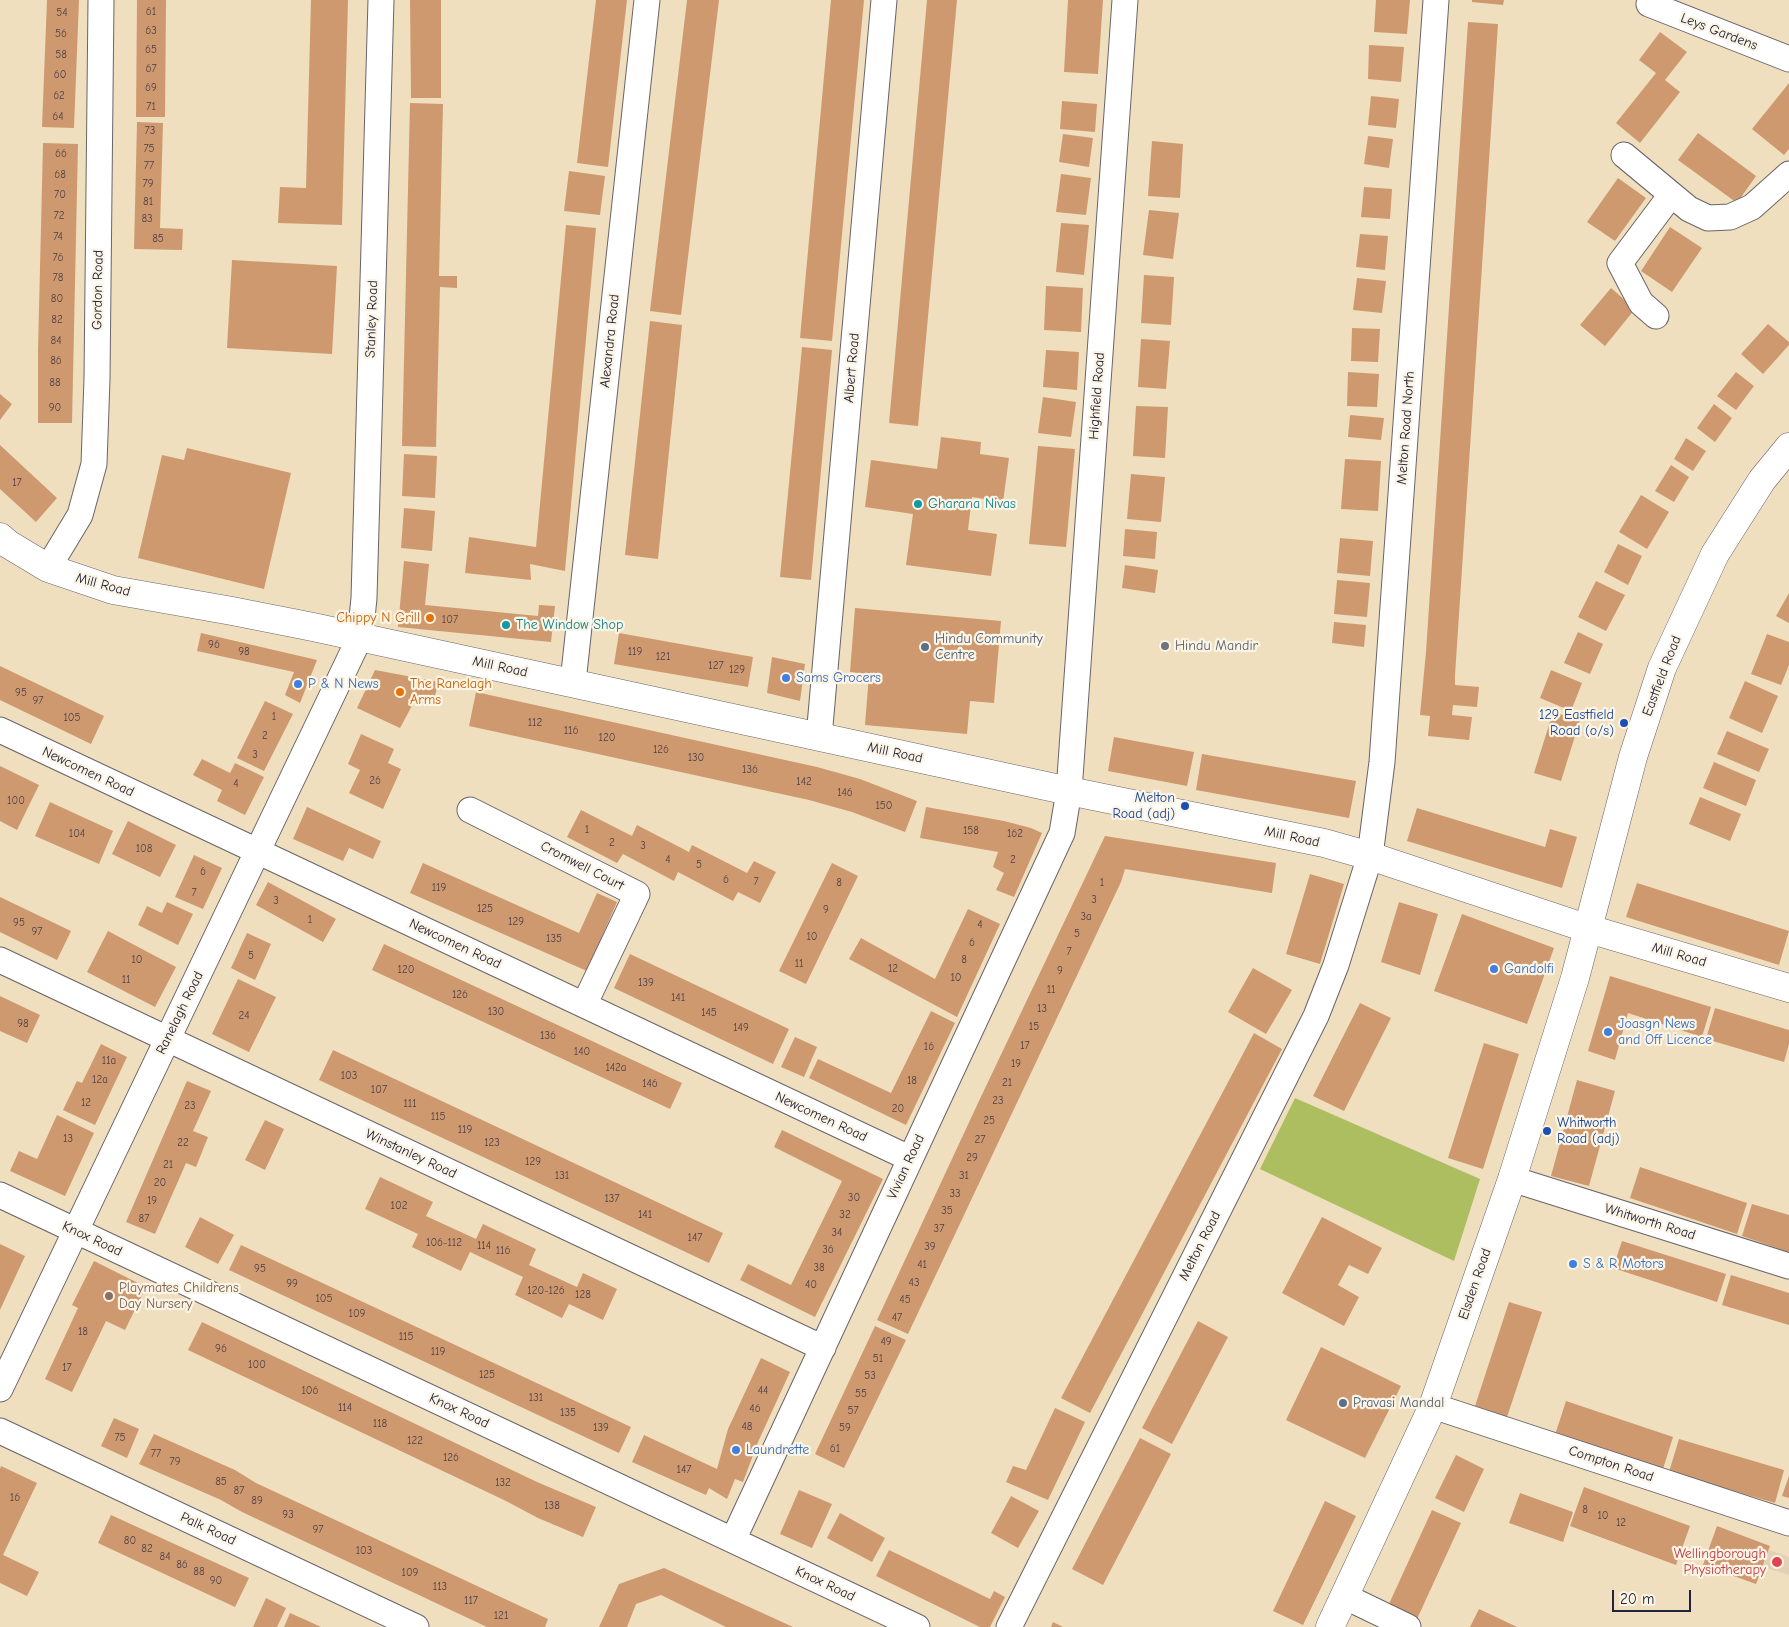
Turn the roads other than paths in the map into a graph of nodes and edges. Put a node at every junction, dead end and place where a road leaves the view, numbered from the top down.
1 (101, 0) edge
2 (381, 0) edge
3 (647, 0) edge
4 (884, 0) edge
5 (1126, 0) edge
6 (1436, 0) edge
7 (1649, 4) dead end
8 (1789, 59) edge
9 (1624, 155) dead end
10 (1789, 174) edge
11 (1671, 194) junction
12 (1656, 316) dead end
13 (1789, 447) edge
14 (0, 537) edge
15 (48, 568) junction
16 (360, 638) junction
17 (573, 682) junction
18 (0, 730) edge
19 (820, 737) junction
20 (1069, 791) junction
21 (470, 810) dead end
22 (258, 852) junction
23 (1370, 856) junction
24 (1589, 929) junction
25 (0, 960) edge
26 (1789, 988) edge
27 (584, 1005) junction
28 (168, 1039) junction
29 (910, 1158) junction
30 (1512, 1179) junction
31 (0, 1195) edge
32 (76, 1231) junction
33 (1789, 1266) edge
34 (823, 1348) junction
35 (0, 1389) edge
36 (1433, 1406) junction
37 (0, 1431) edge
38 (1789, 1523) edge
39 (733, 1540) junction
40 (1344, 1596) junction
41 (878, 1619) edge
42 (416, 1627) edge
43 (918, 1627) edge
44 (1009, 1627) edge
45 (1330, 1627) edge
46 (1408, 1627) edge

1 - 15 street, Gordon Road
2 - 16 street, Stanley Road
3 - 17 street, Alexandra Road
4 - 19 street, Albert Road
5 - 20 street, Highfield Road
6 - 23 street, Melton Road North
7 - 8 street, Leys Gardens
9 - 11 street
10 - 11 street
11 - 12 street
13 - 24 street, Eastfield Road
14 - 15 street, Mill Road
15 - 16 street, Mill Road
16 - 17 street, Mill Road
16 - 22 street, Ranelagh Road
17 - 19 street, Mill Road
18 - 22 street, Newcomen Road
19 - 20 street, Mill Road
20 - 23 street, Mill Road
20 - 29 street, Vivian Road
21 - 27 street, Cromwell Court
22 - 27 street, Newcomen Road
22 - 28 street, Ranelagh Road
23 - 24 street, Mill Road
23 - 44 street, Melton Road
24 - 26 street, Mill Road
24 - 30 street, Elsden Road
25 - 28 street, Winstanley Road
27 - 29 street, Newcomen Road
28 - 32 street, Ranelagh Road
28 - 34 street, Winstanley Road
29 - 34 street, Vivian Road
30 - 33 street, Whitworth Road
30 - 36 street, Elsden Road
31 - 32 street, Knox Road
32 - 35 street, Ranelagh Road
32 - 39 street, Knox Road
34 - 39 street, Vivian Road
36 - 38 street, Compton Road
36 - 40 street, Elsden Road
37 - 42 street, Palk Road
39 - 41 street, Knox Road
40 - 45 street, Elsden Road
40 - 46 street
41 - 43 street, Knox Road

